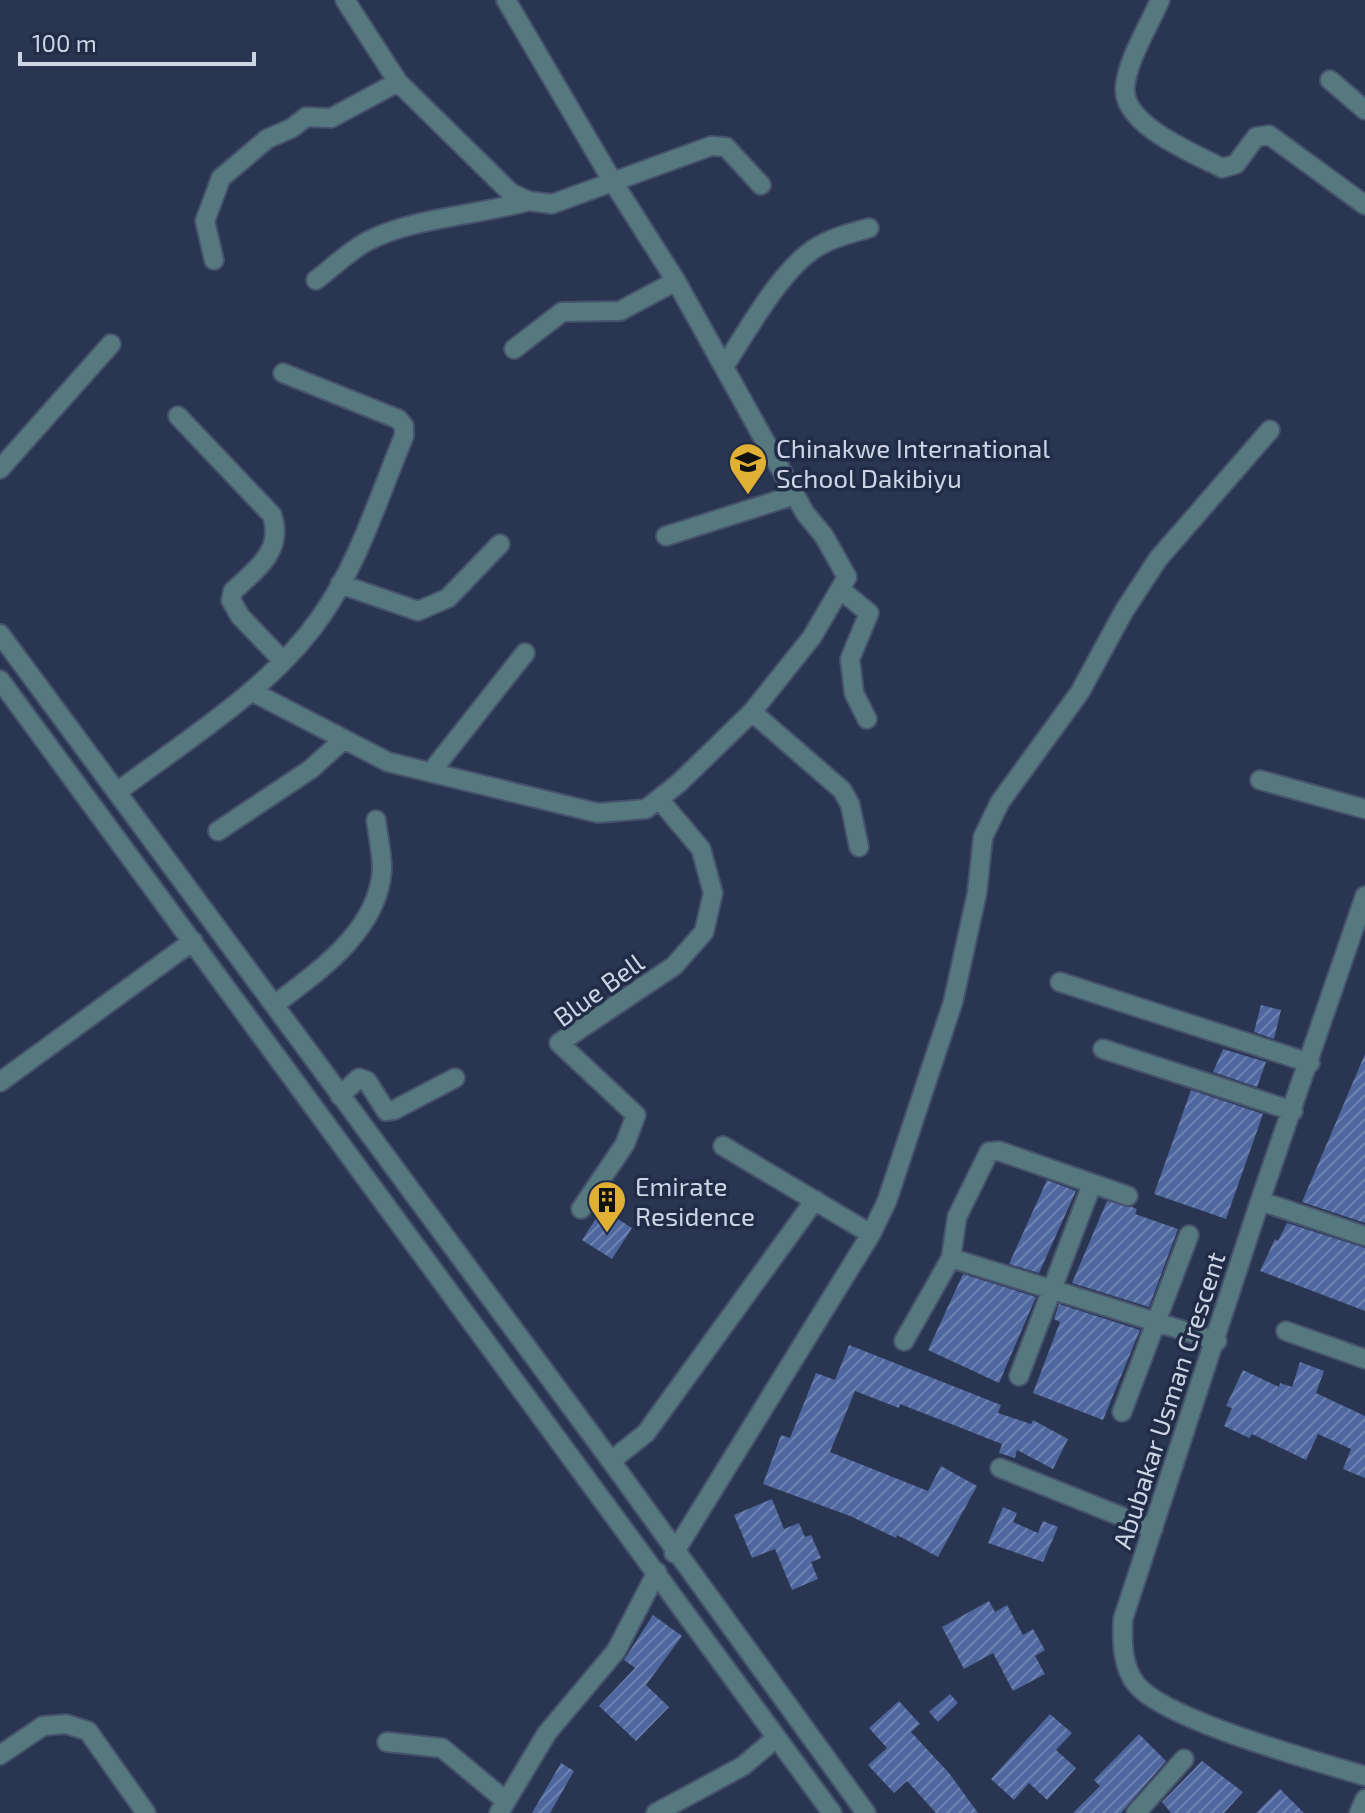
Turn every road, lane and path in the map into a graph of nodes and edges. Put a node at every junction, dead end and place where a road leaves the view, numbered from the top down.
1 (345, 0) edge
2 (506, 0) edge
3 (1160, 0) edge
4 (1330, 80) dead end
5 (398, 82) junction
6 (1365, 110) edge
7 (613, 182) junction
8 (761, 185) dead end
9 (529, 201) junction
10 (1365, 205) edge
11 (869, 228) dead end
12 (214, 260) dead end
13 (316, 280) dead end
14 (676, 281) junction
15 (111, 344) dead end
16 (514, 349) dead end
17 (725, 365) junction
18 (283, 373) dead end
19 (178, 416) dead end
20 (1270, 430) dead end
21 (0, 469) edge
22 (795, 495) junction
23 (666, 536) dead end
24 (500, 544) dead end
25 (340, 584) junction
26 (841, 590) junction
27 (0, 634) edge
28 (525, 653) dead end
29 (282, 660) junction
30 (0, 680) edge
31 (251, 691) junction
32 (752, 712) junction
33 (867, 719) dead end
34 (342, 741) junction
35 (431, 772) junction
36 (1260, 780) dead end
37 (117, 792) junction
38 (659, 799) junction
39 (1365, 809) edge
40 (376, 820) dead end
41 (140, 821) junction
42 (218, 831) dead end
43 (119, 838) junction
44 (859, 847) dead end
45 (1365, 896) edge
46 (193, 941) junction
47 (1060, 982) dead end
48 (274, 1005) junction
49 (1103, 1049) dead end
50 (1310, 1063) junction
51 (455, 1078) dead end
52 (0, 1082) edge
53 (340, 1096) junction
54 (1293, 1111) junction
55 (723, 1146) dead end
56 (1092, 1184) junction
57 (1128, 1196) dead end
58 (815, 1200) junction
59 (1260, 1201) junction
60 (581, 1209) dead end
61 (871, 1234) junction
62 (1189, 1235) dead end
63 (1365, 1236) edge
64 (951, 1258) junction
65 (1054, 1291) junction
66 (1158, 1323) junction
67 (1286, 1331) dead end
68 (904, 1341) dead end
69 (1217, 1341) junction
70 (1365, 1359) edge
71 (1019, 1376) dead end
72 (1122, 1412) dead end
73 (611, 1461) junction
74 (1000, 1468) dead end
75 (1153, 1529) junction
76 (674, 1553) junction
77 (657, 1572) junction
78 (776, 1738) junction
79 (387, 1742) dead end
80 (0, 1755) edge
81 (1184, 1759) dead end
82 (1365, 1776) edge
83 (1365, 1799) edge
84 (503, 1807) edge
85 (146, 1813) edge
86 (656, 1813) edge
87 (832, 1813) edge
88 (866, 1813) edge
89 (1136, 1813) edge
90 (1359, 1813) edge

1 - 5 street
2 - 7 street
3 - 10 street
4 - 6 street
5 - 9 street
5 - 12 street
7 - 8 street
7 - 9 street
7 - 14 street
9 - 13 street
11 - 17 street
14 - 16 street
14 - 17 street
15 - 21 street
17 - 22 street
18 - 25 street
19 - 29 street
20 - 61 street
22 - 23 street
22 - 26 street
24 - 25 street
25 - 29 street
26 - 32 street
26 - 33 street
27 - 37 street
28 - 35 street
29 - 31 street
30 - 43 street
31 - 34 street
31 - 37 street
32 - 38 street
32 - 44 street
34 - 35 street
34 - 42 street
35 - 38 street
36 - 39 street
37 - 41 street
38 - 60 street, Blue Bell
40 - 48 street
41 - 43 street
41 - 48 street
43 - 46 street
45 - 50 street, Abubakar Usman Crescent
46 - 52 street
46 - 77 street
47 - 50 street
48 - 53 street
49 - 54 street
50 - 54 street, Abubakar Usman Crescent
51 - 53 street
53 - 73 street
54 - 59 street, Abubakar Usman Crescent
55 - 58 street
56 - 57 street
56 - 64 street
56 - 65 street
58 - 61 street
58 - 73 street
59 - 63 street
59 - 69 street, Abubakar Usman Crescent
61 - 76 street
62 - 66 street
64 - 65 street
64 - 68 street
65 - 66 street
65 - 71 street
66 - 69 street
66 - 72 street
67 - 70 street
69 - 75 street, Abubakar Usman Crescent
73 - 76 street
74 - 75 street
75 - 82 street, Abubakar Usman Crescent
76 - 88 street
77 - 78 street
77 - 84 street
78 - 86 street
78 - 87 street
79 - 84 street
80 - 85 street
81 - 89 street
83 - 90 street

